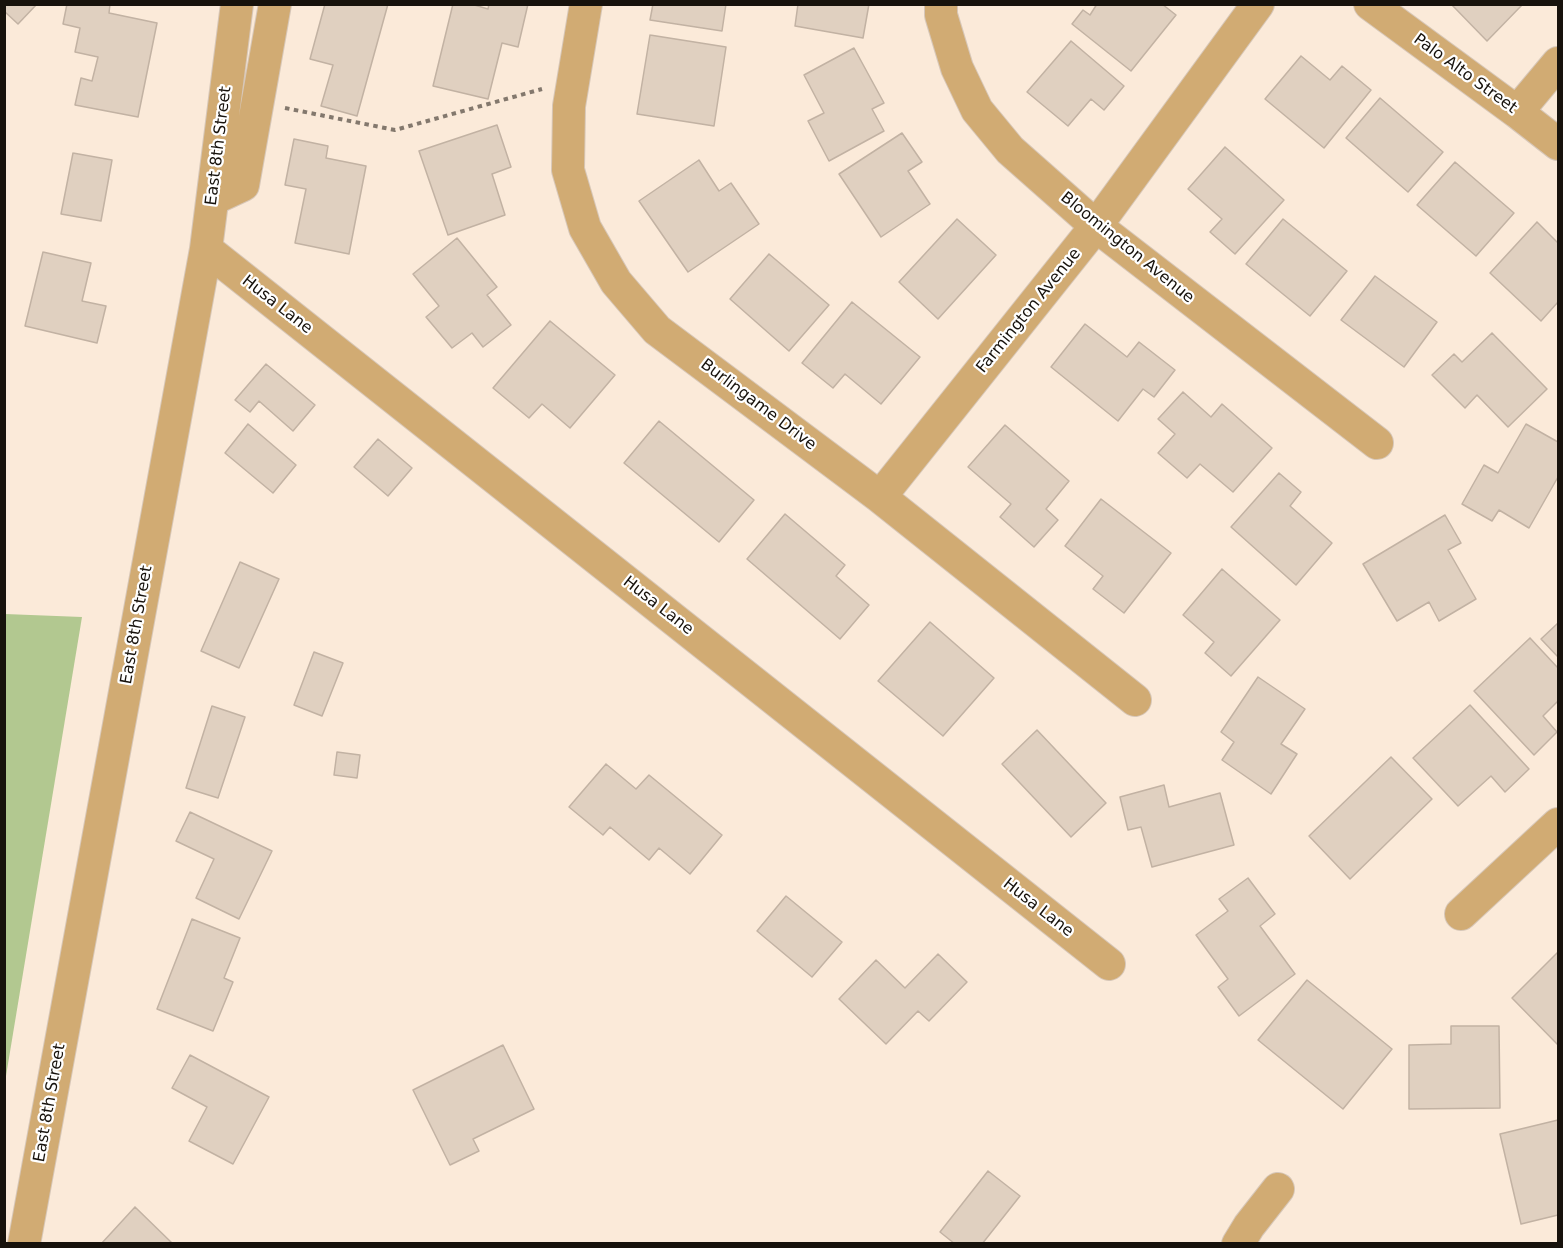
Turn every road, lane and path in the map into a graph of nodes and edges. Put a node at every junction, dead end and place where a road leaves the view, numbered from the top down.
1 (237, 4) edge
2 (275, 4) edge
3 (586, 4) edge
4 (940, 4) edge
5 (1258, 4) edge
6 (1370, 4) edge
7 (1558, 63) edge
8 (573, 80) junction
9 (258, 103) junction
10 (1518, 111) junction
11 (1558, 144) edge
12 (213, 199) junction
13 (1096, 226) junction
14 (206, 249) junction
15 (1377, 443) dead end
16 (880, 497) junction
17 (1135, 700) dead end
18 (1558, 824) edge
19 (1461, 915) dead end
20 (1109, 964) dead end
21 (1278, 1189) dead end
22 (24, 1244) edge
23 (1238, 1244) edge

1 - 12 street, East 8th Street
2 - 9 street
3 - 8 street, Burlingame Drive
4 - 13 street, Bloomington Avenue
5 - 13 street, Farmington Avenue
6 - 10 street, Palo Alto Street
7 - 10 street
8 - 9 path
8 - 16 street, Burlingame Drive
9 - 12 street
10 - 11 street, Palo Alto Street
12 - 14 street, East 8th Street
13 - 15 street, Bloomington Avenue
13 - 16 street, Farmington Avenue
14 - 20 street, Husa Lane
14 - 22 street, East 8th Street
16 - 17 street, Burlingame Drive
18 - 19 street
21 - 23 street

